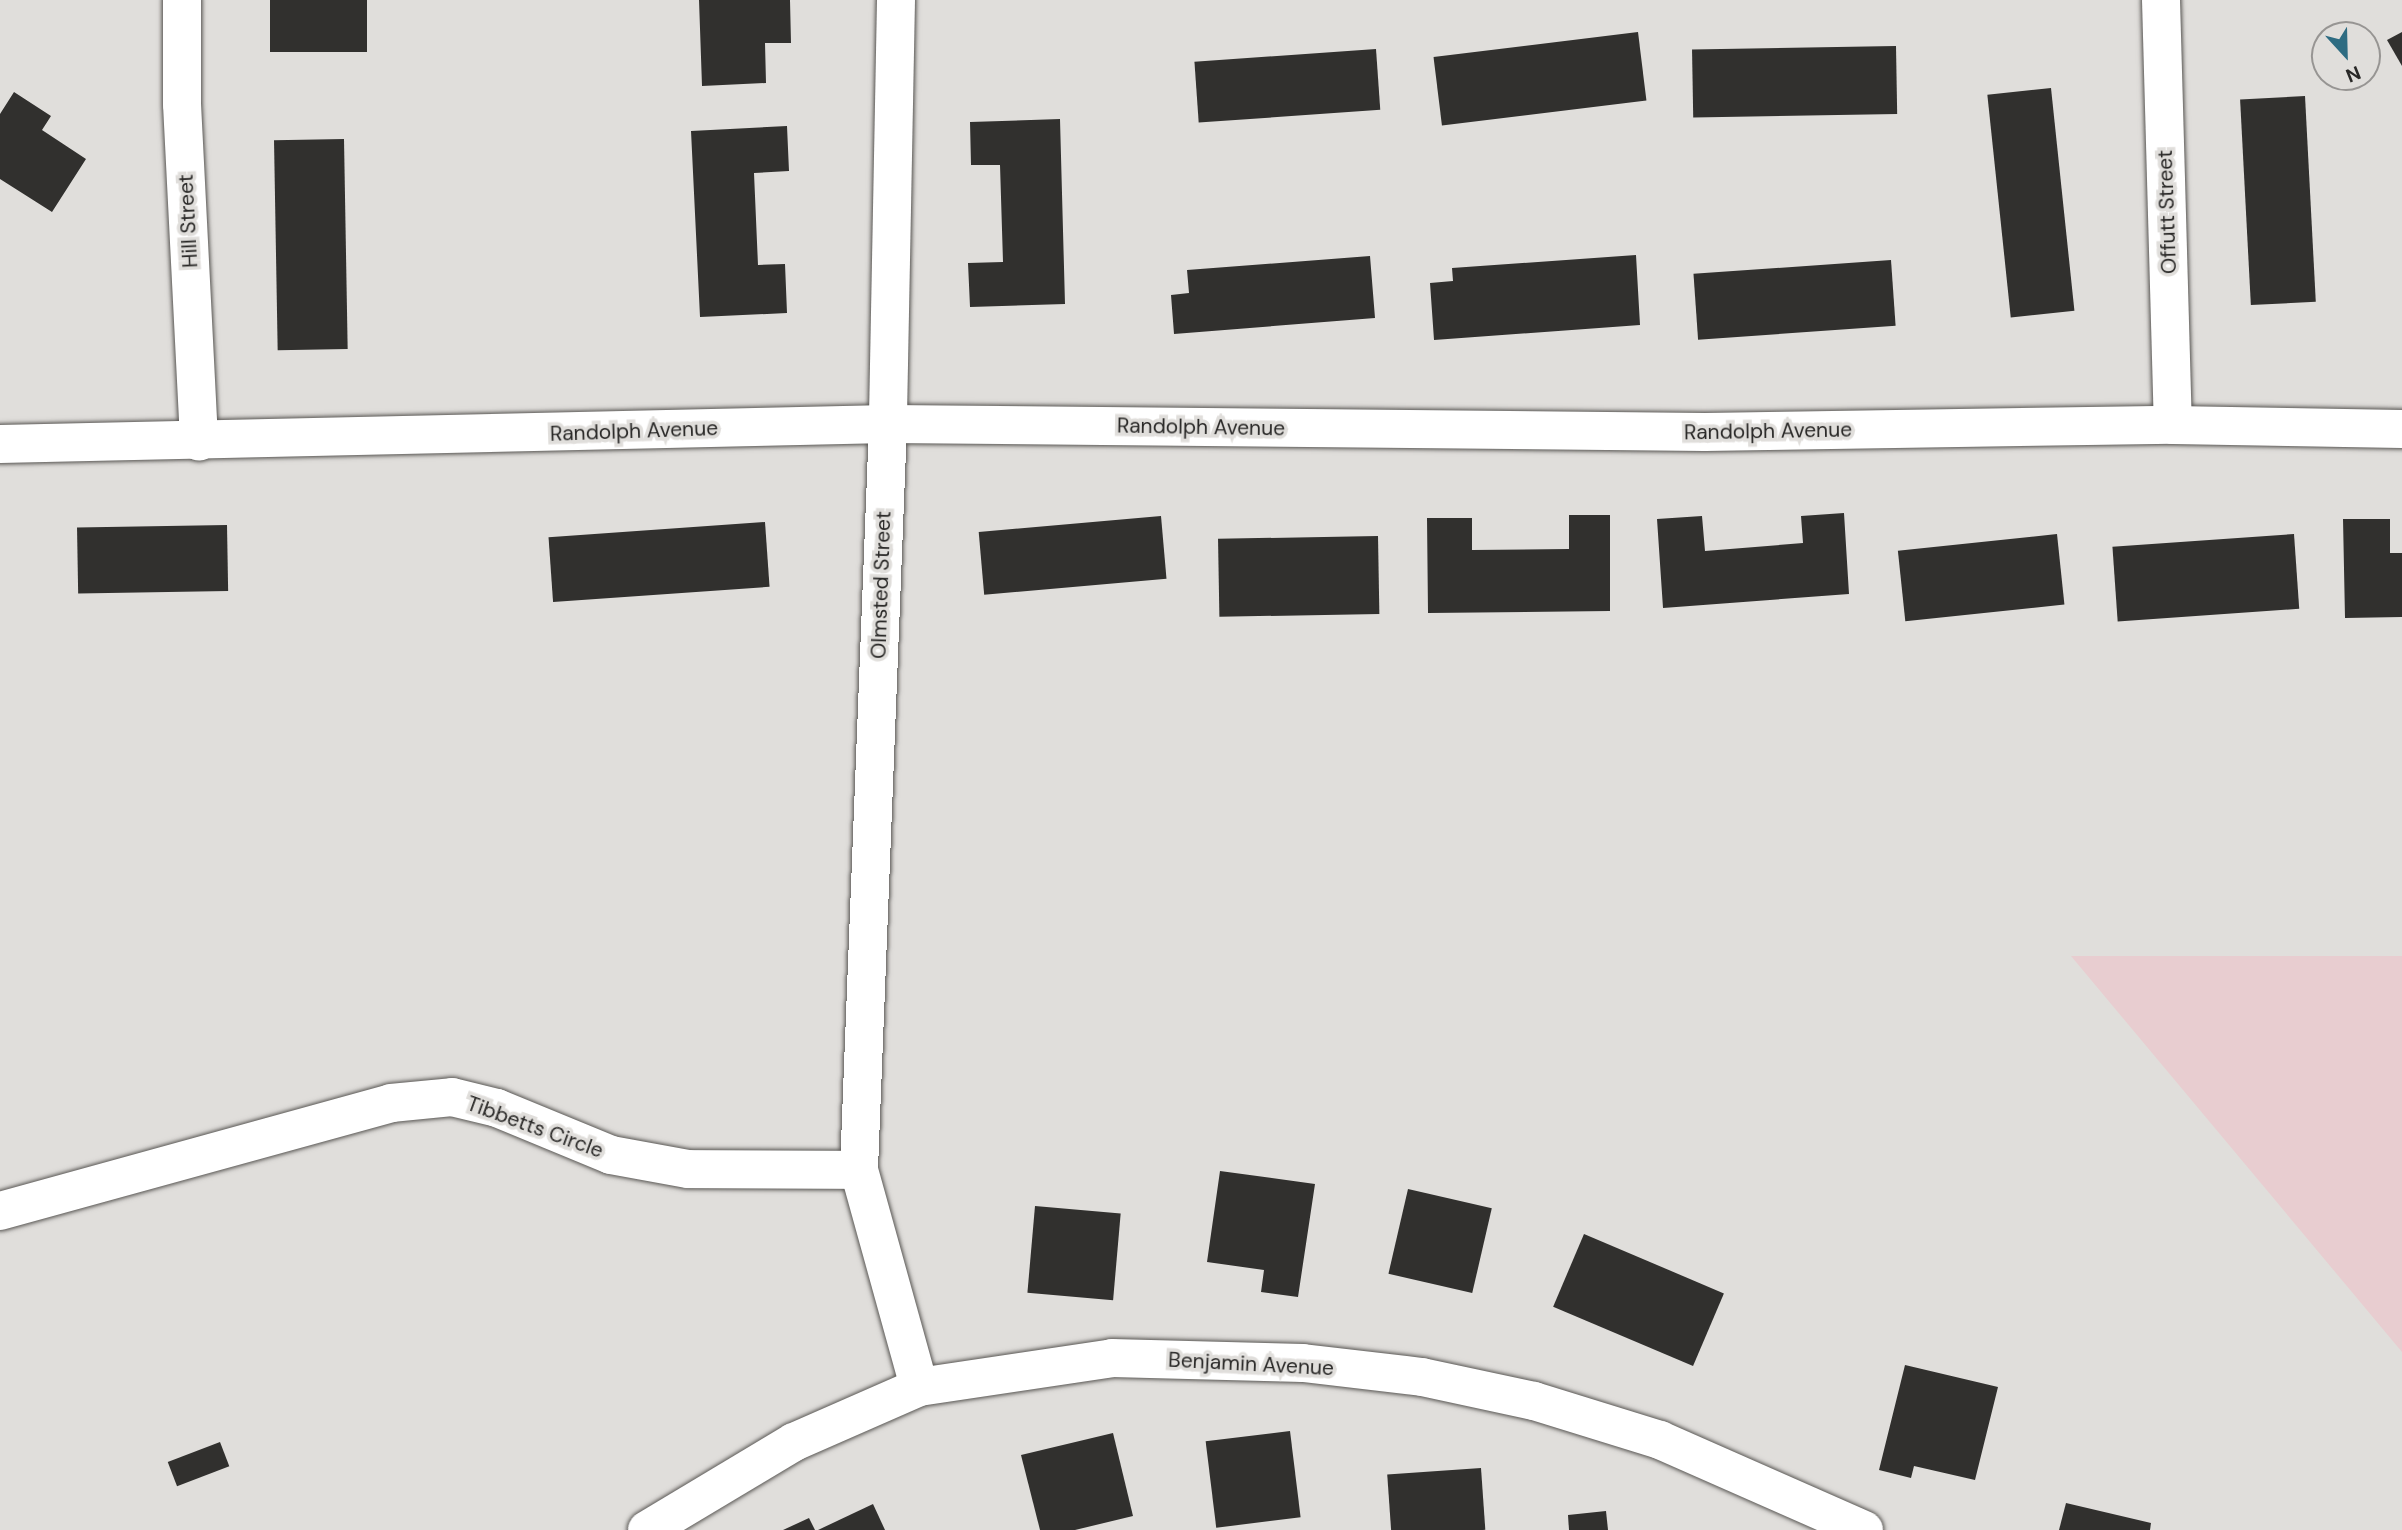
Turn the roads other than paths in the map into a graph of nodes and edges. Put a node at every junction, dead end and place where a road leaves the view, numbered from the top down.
1 (182, 0) edge
2 (896, 0) edge
3 (2161, 0) edge
4 (888, 424) junction
5 (2173, 425) junction
6 (2402, 429) edge
7 (199, 442) junction
8 (0, 444) edge
9 (859, 1170) junction
10 (0, 1210) edge
11 (919, 1387) junction
12 (647, 1530) edge
13 (1864, 1530) edge

1 - 7 street, Hill Street
2 - 4 street, Olmsted Street
3 - 5 street, Offutt Street
4 - 5 street, Randolph Avenue
4 - 7 street, Randolph Avenue
4 - 9 street, Olmsted Street
5 - 6 street, Randolph Avenue
7 - 8 street, Randolph Avenue
9 - 10 street, Tibbetts Circle
9 - 11 street
11 - 12 street, Benjamin Avenue
11 - 13 street, Benjamin Avenue

